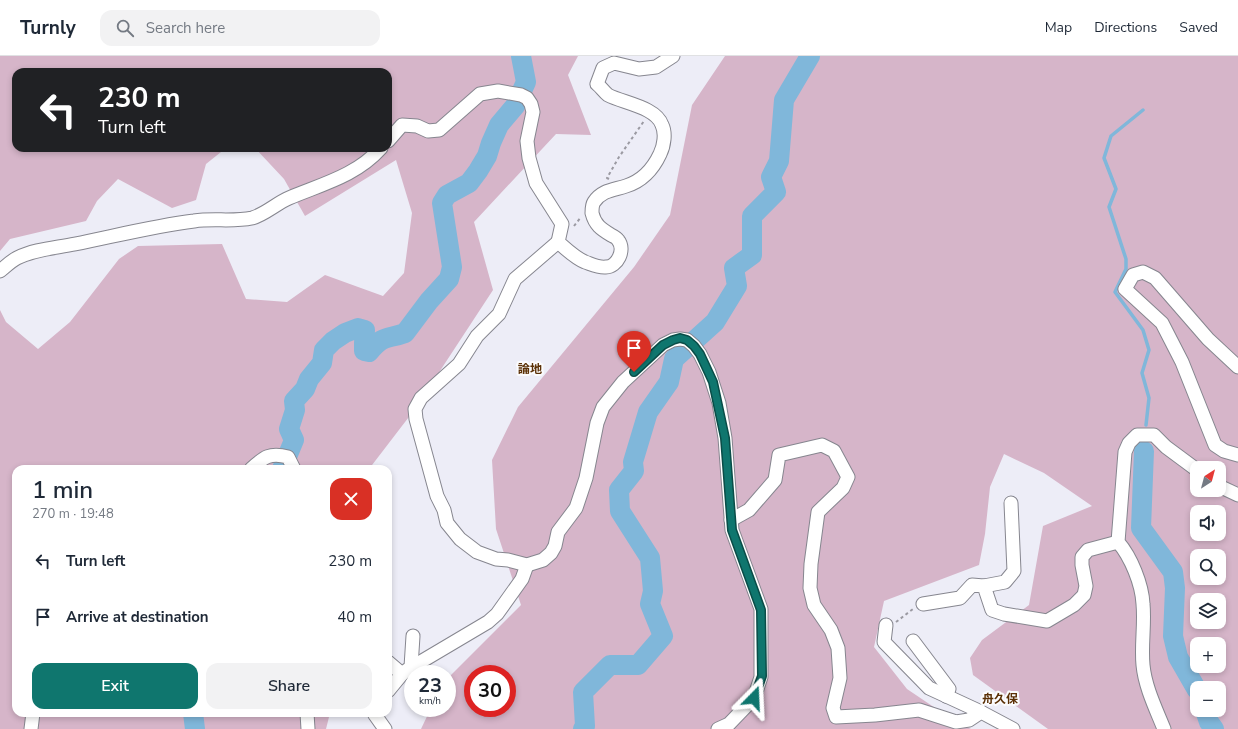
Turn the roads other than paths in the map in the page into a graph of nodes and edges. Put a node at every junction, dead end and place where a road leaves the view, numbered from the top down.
1 (673, 56) edge
2 (392, 136) edge
3 (378, 152) edge
4 (558, 242) junction
5 (0, 271) edge
6 (1238, 367) edge
7 (1238, 455) edge
8 (256, 465) edge
9 (292, 465) edge
10 (1190, 465) edge
11 (1226, 489) edge
12 (1238, 495) edge
13 (1011, 503) dead end
14 (731, 520) junction
15 (1118, 542) junction
16 (527, 564) junction
17 (984, 586) junction
18 (923, 604) road end
19 (886, 625) road end
20 (413, 636) dead end
21 (913, 641) dead end
22 (392, 664) edge
23 (408, 665) edge
24 (417, 665) edge
25 (404, 670) edge
26 (404, 674) edge
27 (392, 687) edge
28 (946, 696) junction
29 (981, 712) junction
30 (307, 717) edge
31 (376, 717) edge
32 (308, 729) edge
33 (385, 729) edge
34 (718, 729) edge
35 (1013, 729) edge
36 (1164, 729) edge

1 - 4 street
2 - 4 street
3 - 5 street
4 - 16 street
6 - 7 street
8 - 9 street
10 - 15 street
11 - 12 street
13 - 17 street
14 - 16 street
14 - 29 street
14 - 34 street
15 - 17 street
15 - 36 street
16 - 24 street
17 - 18 street
19 - 28 street
20 - 23 street
21 - 28 street
22 - 25 street
26 - 27 street
28 - 29 street
29 - 35 street
30 - 32 street
31 - 33 street

